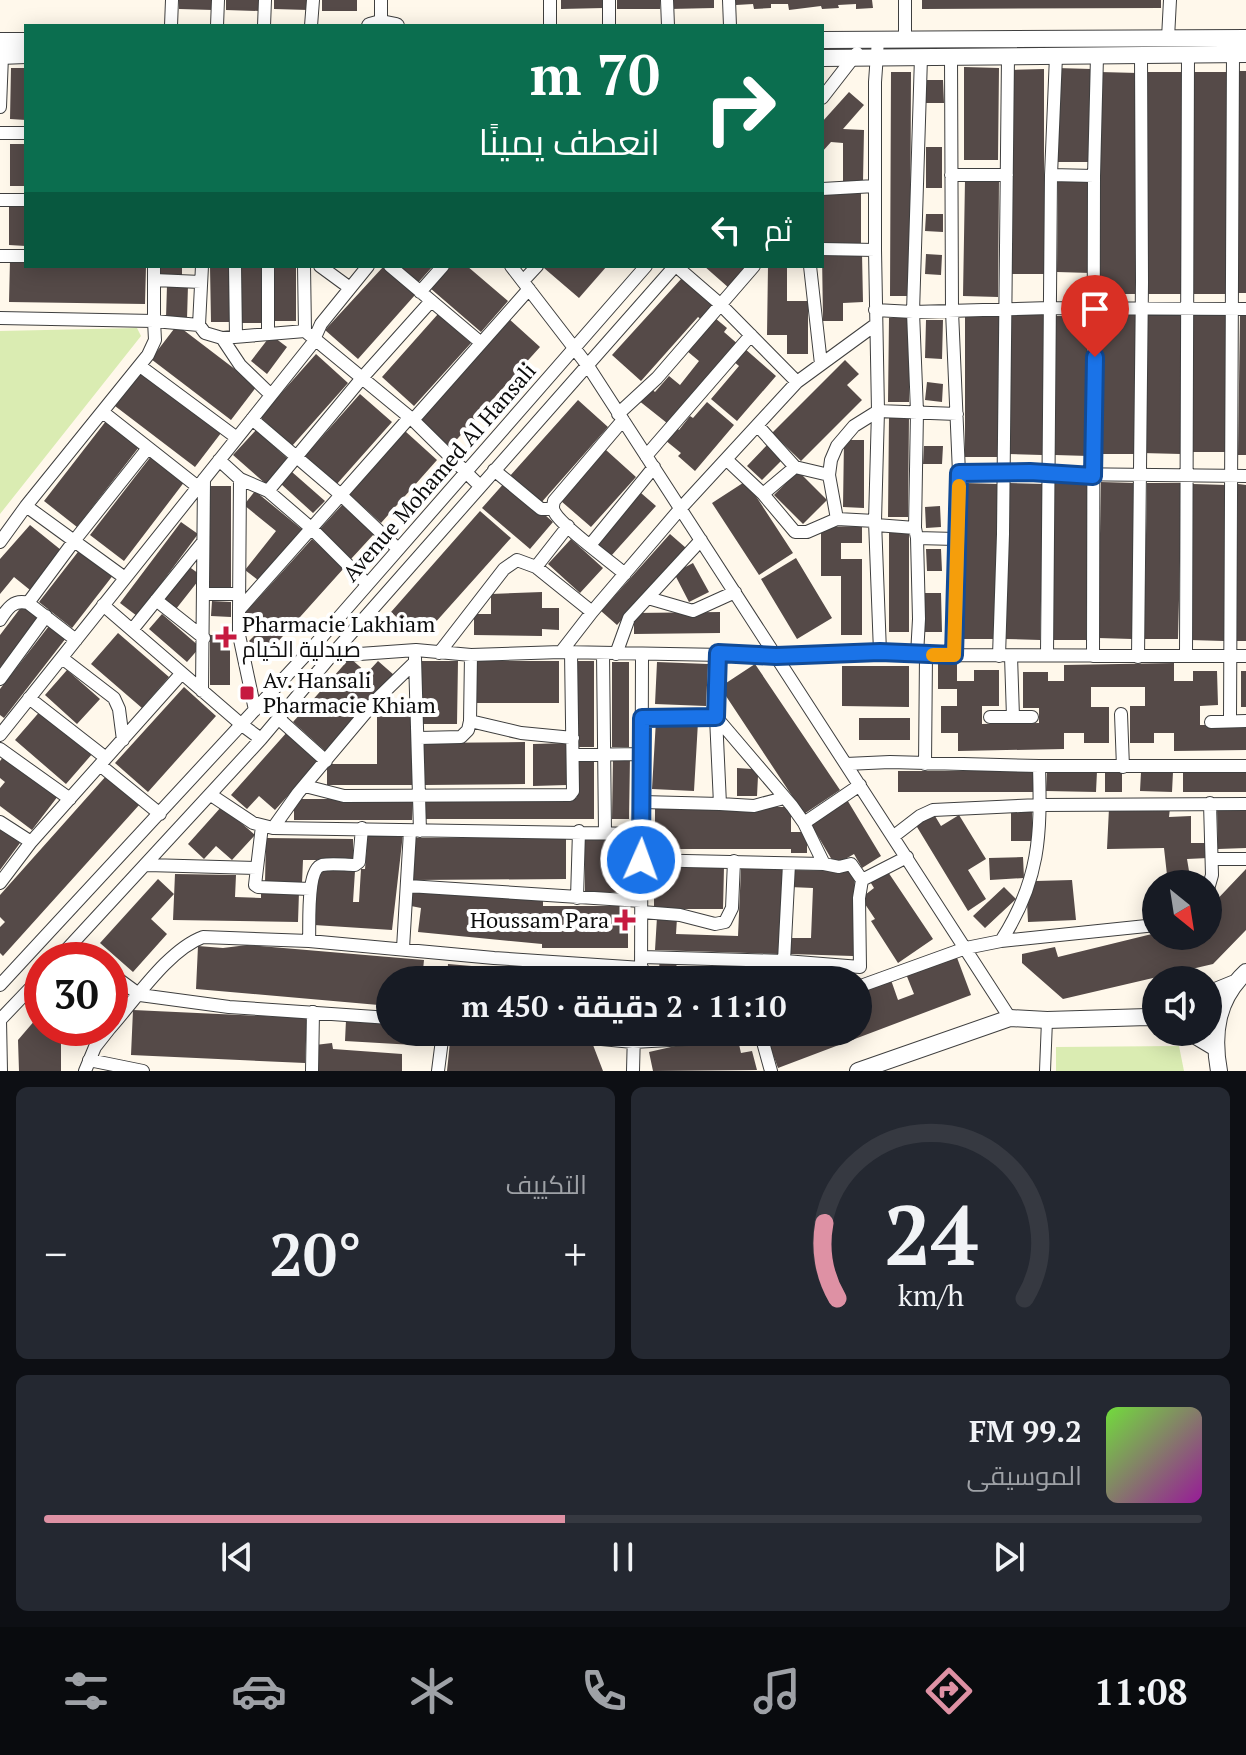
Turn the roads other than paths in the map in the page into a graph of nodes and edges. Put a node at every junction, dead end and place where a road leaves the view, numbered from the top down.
1 (172, 0) edge
2 (218, 0) edge
3 (265, 0) edge
4 (313, 0) edge
5 (381, 0) edge
6 (550, 0) edge
7 (609, 0) edge
8 (667, 0) edge
9 (729, 0) edge
10 (905, 0) edge
11 (1170, 0) edge
12 (171, 24) edge
13 (217, 24) edge
14 (264, 24) edge
15 (311, 24) edge
16 (382, 24) edge
17 (550, 24) edge
18 (609, 24) edge
19 (668, 24) edge
20 (730, 24) edge
21 (1168, 38) junction
22 (1246, 38) edge
23 (831, 40) edge
24 (873, 40) junction
25 (905, 41) junction
26 (24, 42) edge
27 (1, 51) edge
28 (1240, 54) edge
29 (24, 55) edge
30 (1141, 55) junction
31 (1188, 55) junction
32 (951, 56) junction
33 (1008, 56) junction
34 (1056, 56) junction
35 (1097, 56) junction
36 (921, 57) junction
37 (854, 58) junction
38 (876, 58) junction
39 (824, 60) edge
40 (824, 96) edge
41 (0, 107) edge
42 (0, 133) edge
43 (24, 133) edge
44 (951, 175) junction
45 (1007, 175) junction
46 (1051, 175) junction
47 (1094, 176) junction
48 (875, 186) junction
49 (824, 189) edge
50 (0, 200) edge
51 (24, 200) edge
52 (824, 249) edge
53 (875, 250) junction
54 (0, 256) edge
55 (24, 256) edge
56 (154, 268) edge
57 (202, 268) edge
58 (235, 268) edge
59 (268, 268) edge
60 (304, 268) edge
61 (323, 268) edge
62 (366, 268) edge
63 (392, 268) edge
64 (441, 268) edge
65 (513, 268) edge
66 (536, 268) edge
67 (644, 268) edge
68 (674, 268) edge
69 (678, 268) edge
70 (752, 268) edge
71 (810, 268) edge
72 (154, 280) junction
73 (201, 282) junction
74 (526, 285) junction
75 (350, 288) junction
76 (420, 292) junction
77 (431, 301) junction
78 (720, 304) junction
79 (1050, 308) junction
80 (1005, 309) junction
81 (1095, 309) junction
82 (1141, 309) junction
83 (1186, 309) junction
84 (1232, 309) junction
85 (1246, 309) edge
86 (875, 310) junction
87 (952, 311) junction
88 (913, 312) junction
89 (0, 318) edge
90 (154, 321) junction
91 (199, 325) junction
92 (875, 325) junction
93 (268, 332) junction
94 (751, 335) junction
95 (310, 336) junction
96 (236, 337) junction
97 (222, 338) junction
98 (480, 342) junction
99 (574, 348) junction
100 (821, 364) junction
101 (140, 366) junction
102 (588, 366) junction
103 (362, 378) junction
104 (797, 382) junction
105 (271, 395) junction
106 (878, 411) junction
107 (917, 412) junction
108 (104, 413) junction
109 (957, 414) junction
110 (620, 417) junction
111 (252, 419) junction
112 (411, 419) junction
113 (758, 426) junction
114 (237, 438) junction
115 (148, 448) junction
116 (296, 457) junction
117 (219, 460) junction
118 (727, 460) junction
119 (650, 462) junction
120 (795, 467) junction
121 (494, 470) junction
122 (1003, 472) junction
123 (466, 473) junction
124 (959, 473) junction
125 (1048, 474) junction
126 (829, 475) junction
127 (1093, 476) junction
128 (1139, 476) junction
129 (1185, 476) junction
130 (1239, 476) edge
131 (240, 479) junction
132 (201, 483) junction
133 (480, 486) junction
134 (268, 491) junction
135 (763, 494) junction
136 (341, 495) junction
137 (26, 506) junction
138 (553, 509) junction
139 (680, 509) junction
140 (837, 519) junction
141 (876, 523) junction
142 (568, 526) junction
143 (311, 528) junction
144 (916, 533) junction
145 (956, 539) junction
146 (701, 540) junction
147 (74, 541) junction
148 (0, 542) edge
149 (203, 542) junction
150 (591, 544) junction
151 (398, 549) junction
152 (536, 567) junction
153 (625, 574) junction
154 (125, 578) junction
155 (367, 584) junction
156 (735, 592) junction
157 (205, 594) junction
158 (239, 594) junction
159 (648, 598) junction
160 (156, 600) junction
161 (28, 603) junction
162 (103, 605) junction
163 (239, 610) junction
164 (592, 612) junction
165 (46, 616) junction
166 (0, 620) edge
167 (132, 630) junction
168 (204, 638) junction
169 (76, 640) junction
170 (313, 647) junction
171 (566, 652) junction
172 (880, 652) junction
173 (439, 653) junction
174 (610, 653) junction
175 (718, 653) junction
176 (642, 654) junction
177 (471, 655) junction
178 (921, 655) junction
179 (954, 655) junction
180 (1047, 655) junction
181 (331, 656) junction
182 (416, 656) junction
183 (776, 656) junction
184 (1005, 656) junction
185 (1093, 656) junction
186 (1186, 656) junction
187 (1246, 656) edge
188 (1138, 657) junction
189 (1230, 657) junction
190 (62, 658) junction
191 (181, 674) junction
192 (0, 679) edge
193 (202, 691) junction
194 (29, 698) junction
195 (255, 710) junction
196 (1121, 714) dead end
197 (716, 717) junction
198 (990, 717) dead end
199 (1013, 717) junction
200 (1032, 717) dead end
201 (278, 718) junction
202 (642, 718) junction
203 (470, 721) junction
204 (1230, 721) junction
205 (1246, 721) edge
206 (1211, 722) dead end
207 (242, 725) junction
208 (3, 726) edge
209 (419, 738) junction
210 (573, 738) junction
211 (261, 739) junction
212 (123, 740) junction
213 (0, 749) edge
214 (605, 754) junction
215 (642, 754) junction
216 (573, 755) junction
217 (103, 761) junction
218 (326, 761) junction
219 (846, 764) junction
220 (925, 764) junction
221 (1039, 766) junction
222 (1246, 766) edge
223 (1123, 767) junction
224 (860, 785) junction
225 (305, 786) junction
226 (211, 795) junction
227 (421, 796) junction
228 (784, 798) junction
229 (70, 799) junction
230 (642, 802) junction
231 (1210, 803) junction
232 (720, 804) junction
233 (1246, 804) edge
234 (1040, 805) junction
235 (160, 814) junction
236 (0, 822) edge
237 (804, 823) junction
238 (268, 827) junction
239 (362, 828) junction
240 (415, 831) junction
241 (579, 831) junction
242 (605, 832) junction
243 (642, 834) junction
244 (894, 836) junction
245 (31, 842) junction
246 (907, 857) junction
247 (1212, 859) junction
248 (1246, 859) edge
249 (641, 860) junction
250 (734, 861) junction
251 (789, 864) junction
252 (824, 864) junction
253 (147, 865) junction
254 (256, 868) junction
255 (1211, 870) edge
256 (862, 880) junction
257 (0, 883) edge
258 (408, 886) junction
259 (310, 889) junction
260 (577, 898) junction
261 (641, 907) junction
262 (1142, 926) edge
263 (309, 941) junction
264 (1001, 941) junction
265 (74, 942) edge
266 (403, 948) junction
267 (966, 948) junction
268 (785, 961) junction
269 (612, 966) edge
270 (642, 966) edge
271 (683, 966) edge
272 (784, 966) edge
273 (848, 966) edge
274 (860, 966) edge
275 (872, 975) edge
276 (1240, 978) edge
277 (879, 979) junction
278 (872, 982) edge
279 (0, 985) edge
280 (128, 986) edge
281 (1222, 987) edge
282 (24, 995) edge
283 (140, 995) junction
284 (128, 1008) edge
285 (313, 1012) junction
286 (1142, 1016) edge
287 (376, 1017) edge
288 (1010, 1018) junction
289 (0, 1020) edge
290 (1047, 1020) junction
291 (96, 1046) edge
292 (441, 1046) edge
293 (633, 1046) edge
294 (765, 1046) edge
295 (1214, 1047) joint
296 (87, 1066) edge
297 (1, 1071) edge
298 (143, 1071) edge
299 (312, 1071) edge
300 (438, 1071) edge
301 (633, 1071) edge
302 (771, 1071) edge
303 (858, 1071) edge
304 (1045, 1071) edge
305 (1219, 1071) edge

1 - 12 street
2 - 13 street
3 - 14 street
4 - 15 street
5 - 16 street
6 - 17 street
7 - 18 street
8 - 19 street
9 - 20 street
10 - 25 street
11 - 21 street
21 - 22 street
21 - 25 street
23 - 24 street
23 - 39 street
24 - 25 street
24 - 37 street
24 - 38 street
26 - 27 street
27 - 29 street
27 - 41 street
28 - 31 street
28 - 84 street
30 - 31 street
30 - 35 street
30 - 82 street
31 - 83 street
32 - 33 street
32 - 36 street
32 - 44 street
33 - 34 street
33 - 45 street
34 - 35 street
34 - 46 street
35 - 47 street
36 - 38 street
36 - 88 street
37 - 38 street
37 - 39 street
37 - 40 street
38 - 48 street
42 - 43 street
44 - 45 street
44 - 87 street
45 - 80 street
46 - 47 street
46 - 79 street
47 - 81 street
48 - 49 street
48 - 53 street
50 - 51 street
52 - 53 street
53 - 86 street
54 - 55 street
56 - 72 street
57 - 73 street
58 - 96 street
59 - 93 street
60 - 95 street
61 - 75 street
62 - 75 street
63 - 76 street
64 - 76 street
65 - 74 street
66 - 74 street
67 - 99 street, Avenue Mohamed Al Hansali
68 - 102 street, Avenue Mohamed Al Hansali
69 - 78 street
70 - 78 street
71 - 100 street
72 - 73 street
72 - 90 street
73 - 91 street
74 - 98 street
74 - 99 street
75 - 95 street
76 - 77 street
77 - 98 street
77 - 103 street
78 - 94 street
78 - 110 street
79 - 80 street
79 - 81 street
79 - 125 street
80 - 87 street
80 - 122 street
81 - 82 street
81 - 127 street
82 - 83 street
82 - 128 street
83 - 84 street
83 - 129 street
84 - 85 street
84 - 130 street
86 - 88 street
86 - 92 street
87 - 88 street
87 - 109 street
88 - 107 street
89 - 90 street
90 - 91 street
90 - 101 street
91 - 97 street
92 - 100 street
92 - 106 street
93 - 95 street
93 - 96 street
94 - 104 street
94 - 119 street
95 - 103 street
95 - 105 street
96 - 97 street
97 - 105 street
98 - 112 street
99 - 102 street
99 - 123 street, Avenue Mohamed Al Hansali
100 - 104 street
101 - 108 street
101 - 114 street
102 - 110 street
102 - 121 street, Avenue Mohamed Al Hansali
103 - 112 street
103 - 116 street
104 - 113 street
105 - 111 street
106 - 107 street
106 - 126 street
106 - 141 street
107 - 109 street
107 - 144 street
108 - 115 street
108 - 137 street
109 - 124 street
110 - 119 street
110 - 138 street
111 - 114 street
111 - 116 street
112 - 123 street
112 - 136 street
113 - 118 street
113 - 120 street
114 - 117 street
115 - 132 street
115 - 147 street
116 - 134 street
116 - 136 street
117 - 131 street
117 - 132 street
118 - 135 street
118 - 139 street
119 - 139 street
119 - 150 street
120 - 126 street
120 - 135 street
121 - 133 street, Avenue Mohamed Al Hansali
121 - 138 street
122 - 124 street
122 - 125 street
122 - 184 street
123 - 133 street
123 - 151 street, Avenue Mohamed Al Hansali
124 - 145 street
125 - 127 street
125 - 180 street
126 - 140 street
127 - 128 street
127 - 185 street
128 - 129 street
128 - 188 street
129 - 130 street
129 - 186 street
130 - 189 street
131 - 134 street
131 - 158 street
132 - 149 street
132 - 154 street
133 - 181 street, Avenue Mohamed Al Hansali
134 - 143 street
135 - 140 street
136 - 143 street
136 - 151 street
137 - 147 street
137 - 148 street
138 - 142 street
139 - 146 street
139 - 153 street
140 - 141 street
141 - 144 street
141 - 172 street
142 - 150 street
142 - 152 street
143 - 155 street
143 - 163 street
144 - 145 street
144 - 178 street
145 - 179 street
146 - 156 street
146 - 159 street
147 - 154 street
147 - 161 street
149 - 157 street
149 - 160 street
150 - 153 street
151 - 155 street, Avenue Mohamed Al Hansali
152 - 164 street
152 - 173 street
153 - 164 street
154 - 162 street
155 - 170 street, Avenue Mohamed Al Hansali
156 - 159 street
156 - 183 street
157 - 158 street
157 - 168 street
158 - 163 street
159 - 174 street
160 - 167 street
160 - 168 street
161 - 165 street
161 - 166 street
162 - 167 street
162 - 169 street
163 - 195 street
164 - 171 street
165 - 169 street
165 - 192 street
167 - 191 street
168 - 193 street
169 - 190 street
170 - 181 street
170 - 195 street, Avenue Mohamed Al Hansali
171 - 174 street
171 - 177 street
171 - 210 street
172 - 178 street
172 - 183 street
173 - 177 street
173 - 182 street
174 - 176 street
174 - 214 street
175 - 176 street
175 - 183 street
175 - 197 street
176 - 202 street
177 - 203 street
178 - 179 street
178 - 220 street
179 - 184 street
180 - 184 street
180 - 185 street
181 - 182 street
181 - 201 street, Avenue Mohamed Al Hansali
182 - 209 street
182 - 218 street
183 - 219 street
184 - 199 street
185 - 188 street
186 - 188 street
186 - 189 street
187 - 189 street
189 - 204 street
190 - 194 street
190 - 212 street
191 - 193 street
191 - 212 street
193 - 207 street
194 - 208 street
194 - 217 street
195 - 207 street, Avenue Mohamed Al Hansali
196 - 223 street
197 - 202 street
197 - 228 street
197 - 232 street
198 - 199 street
199 - 200 street
201 - 211 street, Avenue Mohamed Al Hansali
201 - 218 street
202 - 215 street
203 - 209 street
203 - 210 street
204 - 205 street
204 - 206 street
207 - 211 street
207 - 235 street, Avenue Mohamed Al Hansali
209 - 227 street
210 - 216 street
211 - 226 street, Avenue Mohamed Al Hansali
212 - 217 street
213 - 229 street
214 - 215 street
214 - 216 street
214 - 242 street
215 - 230 street
216 - 227 street
217 - 229 street
217 - 235 street
218 - 225 street
219 - 220 street
219 - 224 street
220 - 221 street
221 - 223 street
221 - 234 street
222 - 223 street
224 - 237 street
224 - 244 street
225 - 227 street
225 - 238 street
226 - 238 street
226 - 253 street, Avenue Mohamed Al Hansali
227 - 240 street
228 - 232 street
228 - 237 street
229 - 245 street
230 - 232 street
230 - 243 street
231 - 233 street
231 - 234 street
231 - 247 street
234 - 244 street
234 - 264 street
235 - 279 street, Avenue Mohamed Al Hansali
236 - 245 street
237 - 252 street
238 - 239 street
238 - 254 street
239 - 240 street
239 - 259 street
240 - 241 street
240 - 258 street
241 - 242 street
241 - 260 street
242 - 243 street
243 - 249 street
244 - 246 street
245 - 257 street
246 - 256 street
246 - 267 street
247 - 248 street
247 - 255 street
249 - 250 street
249 - 261 street
250 - 251 street
250 - 261 street
251 - 252 street
251 - 268 street
252 - 256 street
253 - 254 street
253 - 265 street, Avenue Mohamed Al Hansali
254 - 259 street
256 - 274 street
258 - 260 street
258 - 266 street
259 - 263 street
260 - 261 street
261 - 270 street
262 - 264 street
263 - 266 street
263 - 283 street
264 - 267 street
266 - 269 street
267 - 277 street
267 - 288 street
268 - 271 street
268 - 272 street
268 - 273 street
275 - 277 street
276 - 281 street
276 - 295 street
277 - 278 street
280 - 283 street
282 - 289 street
283 - 284 street
283 - 285 street
285 - 287 street
285 - 299 street
286 - 290 street
288 - 290 street
288 - 303 street
289 - 297 street
290 - 304 street
291 - 296 street
292 - 300 street
293 - 301 street
294 - 302 street
295 - 305 street
296 - 298 street

